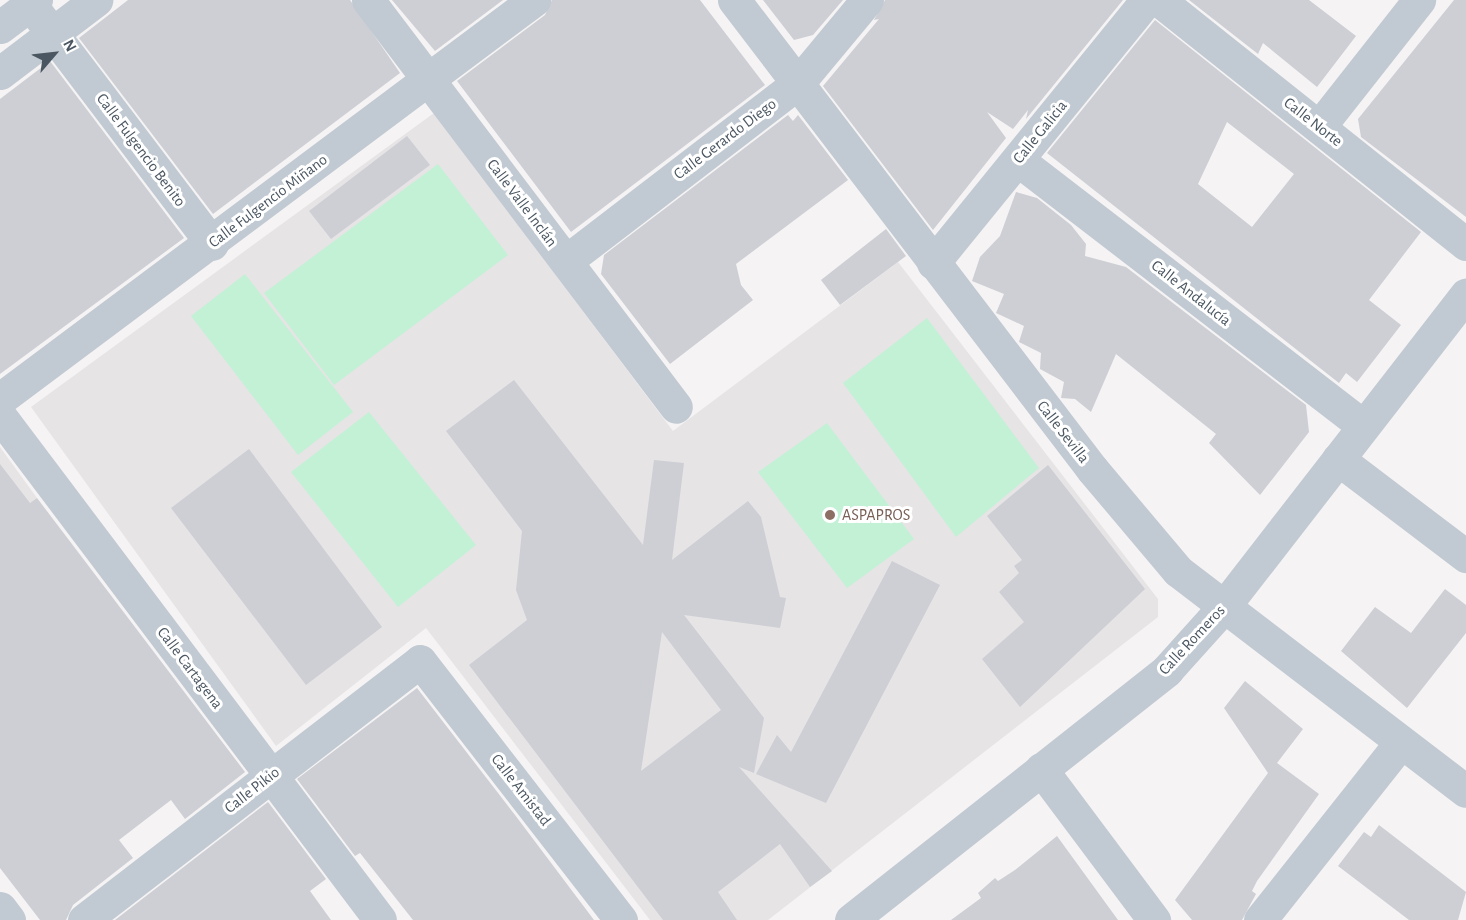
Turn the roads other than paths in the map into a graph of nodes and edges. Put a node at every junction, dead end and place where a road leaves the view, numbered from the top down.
1 (96, 0) edge
2 (368, 0) edge
3 (534, 0) edge
4 (734, 0) edge
5 (867, 0) edge
6 (1147, 0) edge
7 (1159, 0) edge
8 (1419, 0) edge
9 (31, 1) edge
10 (0, 27) edge
11 (52, 33) junction
12 (0, 73) edge
13 (429, 79) junction
14 (798, 83) junction
15 (1320, 127) junction
16 (1018, 160) junction
17 (212, 244) junction
18 (1466, 244) edge
19 (566, 261) junction
20 (933, 263) junction
21 (1466, 294) edge
22 (0, 399) edge
23 (676, 407) dead end
24 (0, 416) edge
25 (1364, 426) junction
26 (1338, 459) junction
27 (1466, 556) edge
28 (1222, 609) junction
29 (420, 661) joint
30 (1401, 742) junction
31 (1041, 769) junction
32 (271, 776) junction
33 (1466, 791) edge
34 (0, 908) edge
35 (863, 917) edge
36 (9, 920) edge
37 (84, 920) edge
38 (380, 920) edge
39 (621, 920) edge
40 (1154, 920) edge
41 (1260, 920) edge

1 - 11 street
2 - 13 street, Calle Valle Inclán
3 - 13 street, Calle Fulgencio Miñano
4 - 14 street, Calle Sevilla
5 - 14 street, Calle Gerardo Diego
6 - 16 street, Calle Galicia
7 - 15 street, Calle Norte
8 - 15 street
9 - 10 street
9 - 11 street, Calle Fulgencio Benito
11 - 12 street
11 - 17 street, Calle Fulgencio Benito
13 - 17 street, Calle Fulgencio Miñano
13 - 19 street, Calle Valle Inclán
14 - 19 street, Calle Gerardo Diego
14 - 20 street, Calle Sevilla
15 - 18 street, Calle Norte
16 - 20 street, Calle Galicia
16 - 25 street, Calle Andalucía
17 - 22 street, Calle Fulgencio Miñano
19 - 23 street, Calle Valle Inclán
20 - 28 street, Calle Sevilla
21 - 25 street, Calle Romeros
24 - 32 street, Calle Cartagena
25 - 26 street, Calle Romeros
26 - 27 street
26 - 28 street, Calle Romeros
28 - 30 street, Calle Sevilla
28 - 31 street, Calle Romeros
29 - 32 street, Calle Pikio
29 - 39 street, Calle Amistad
30 - 33 street, Calle Sevilla
30 - 41 street
31 - 35 street, Calle Romeros
31 - 40 street
32 - 37 street, Calle Pikio
32 - 38 street, Calle Cartagena
34 - 36 street

